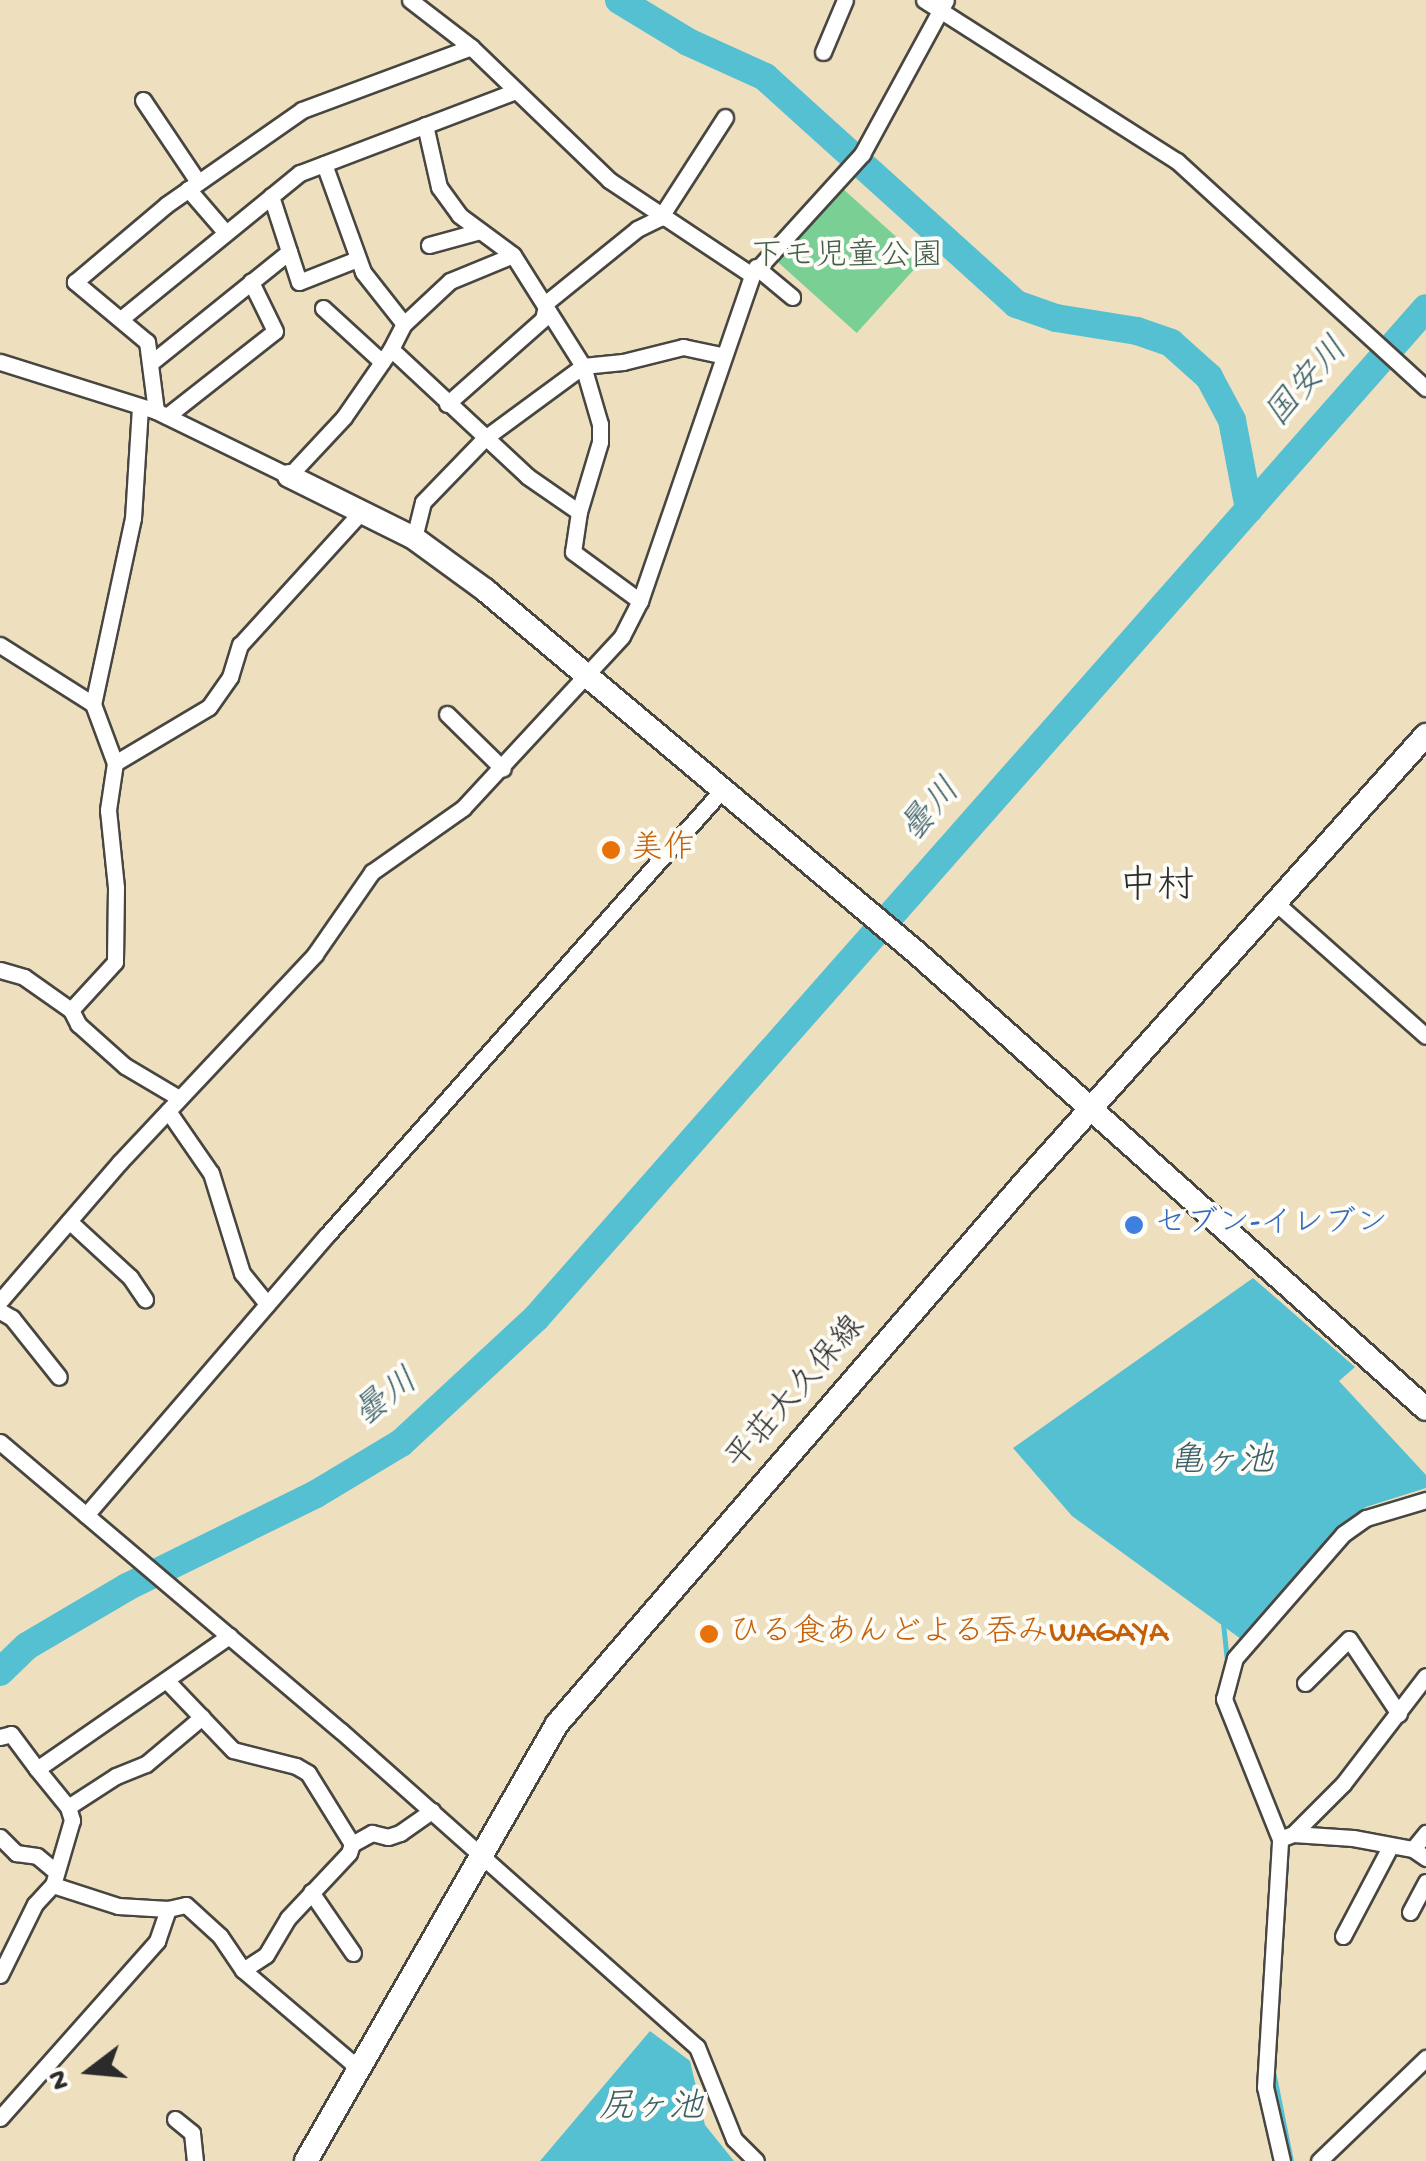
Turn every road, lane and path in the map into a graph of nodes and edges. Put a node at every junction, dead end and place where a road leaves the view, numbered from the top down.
1 (410, 0) edge
2 (845, 0) edge
3 (924, 0) edge
4 (944, 5) edge
5 (471, 47) junction
6 (823, 52) dead end
7 (516, 92) junction
8 (142, 100) dead end
9 (725, 117) dead end
10 (425, 126) junction
11 (324, 164) junction
12 (193, 186) junction
13 (271, 196) junction
14 (660, 218) junction
15 (480, 231) junction
16 (226, 233) junction
17 (428, 245) dead end
18 (290, 252) junction
19 (513, 255) junction
20 (357, 259) junction
21 (754, 271) junction
22 (251, 282) junction
23 (792, 297) dead end
24 (547, 302) junction
25 (323, 308) dead end
26 (122, 318) junction
27 (404, 324) junction
28 (387, 356) junction
29 (720, 356) junction
30 (0, 362) edge
31 (152, 362) junction
32 (584, 366) junction
33 (1426, 388) edge
34 (447, 404) junction
35 (154, 411) junction
36 (484, 438) junction
37 (289, 476) junction
38 (579, 512) junction
39 (360, 513) junction
40 (414, 538) junction
41 (640, 601) junction
42 (0, 645) edge
43 (585, 673) junction
44 (93, 704) junction
45 (448, 714) dead end
46 (1426, 735) edge
47 (115, 763) junction
48 (503, 769) junction
49 (723, 789) junction
50 (1276, 904) junction
51 (0, 970) edge
52 (71, 1010) junction
53 (1426, 1036) edge
54 (173, 1105) junction
55 (1092, 1108) junction
56 (70, 1220) junction
57 (145, 1299) dead end
58 (0, 1300) edge
59 (268, 1304) junction
60 (0, 1311) edge
61 (59, 1377) dead end
62 (1426, 1409) edge
63 (0, 1442) edge
64 (1426, 1500) edge
65 (86, 1515) junction
66 (229, 1636) junction
67 (1426, 1676) edge
68 (166, 1680) junction
69 (1306, 1683) dead end
70 (1399, 1714) junction
71 (202, 1717) junction
72 (0, 1737) edge
73 (37, 1770) junction
74 (68, 1807) junction
75 (432, 1811) junction
76 (70, 1833) junction
77 (1426, 1833) edge
78 (1286, 1836) junction
79 (0, 1837) edge
80 (352, 1844) junction
81 (1390, 1847) junction
82 (13, 1850) junction
83 (1419, 1854) edge
84 (37, 1856) junction
85 (482, 1856) junction
86 (0, 1866) edge
87 (54, 1878) junction
88 (1426, 1882) edge
89 (310, 1892) junction
90 (168, 1909) junction
91 (1410, 1912) dead end
92 (1343, 1936) dead end
93 (353, 1953) dead end
94 (2, 1966) edge
95 (243, 1970) junction
96 (1426, 2058) edge
97 (358, 2068) junction
98 (0, 2118) edge
99 (175, 2120) dead end
100 (1325, 2158) edge
101 (195, 2161) edge
102 (306, 2161) edge
103 (756, 2161) edge
104 (1282, 2161) edge

1 - 5 street
2 - 6 street
3 - 4 street
4 - 21 street
4 - 33 street
5 - 7 street
5 - 12 street
7 - 10 street
7 - 14 street
8 - 12 street
9 - 14 street
10 - 11 street
10 - 15 street
11 - 13 street
11 - 20 street
12 - 16 street
12 - 26 street
13 - 16 street
13 - 18 street
14 - 21 street
14 - 24 street
15 - 17 street
15 - 19 street
16 - 26 street
18 - 20 street
18 - 22 street
19 - 24 street
19 - 27 street
20 - 27 street
21 - 23 street
21 - 29 street
22 - 31 street
22 - 35 street
24 - 32 street
24 - 34 street
25 - 28 street
26 - 31 street
27 - 28 street
28 - 34 street
28 - 37 street
29 - 32 street
29 - 41 street
30 - 35 street
31 - 35 street
32 - 36 street
32 - 38 street
34 - 36 street
35 - 37 street
35 - 44 street
36 - 38 street
36 - 40 street
37 - 39 main road
38 - 41 street
39 - 40 main road
39 - 47 street
40 - 43 main road
41 - 43 street
42 - 44 street
43 - 48 street
43 - 49 main road
44 - 47 street
45 - 48 street
46 - 50 main road, 平荘大久保線
47 - 52 street
48 - 54 street
49 - 55 main road
49 - 59 street
50 - 53 street
50 - 55 main road, 平荘大久保線
51 - 52 street
52 - 54 street
54 - 56 street
54 - 59 street
55 - 62 main road
55 - 85 main road, 平荘大久保線
56 - 57 street
56 - 58 street
59 - 65 street
60 - 61 street
63 - 65 street
64 - 78 street
65 - 66 street
66 - 68 street
66 - 75 street
67 - 70 street
68 - 71 street
68 - 73 street
69 - 70 street
70 - 78 street
71 - 74 street
71 - 80 street
72 - 73 street
73 - 74 street
74 - 76 street
75 - 80 street
75 - 85 street
76 - 84 street
76 - 87 street
77 - 83 street
78 - 81 street
78 - 104 street
79 - 82 street
80 - 89 street
81 - 83 street
81 - 92 street
82 - 84 street
82 - 86 street
84 - 87 street
85 - 97 main road, 平荘大久保線
85 - 103 street
87 - 90 street
87 - 94 street
88 - 91 street
89 - 93 street
89 - 95 street
90 - 95 street
90 - 98 street
95 - 97 street
96 - 100 street
97 - 102 main road, 平荘大久保線
99 - 101 street

